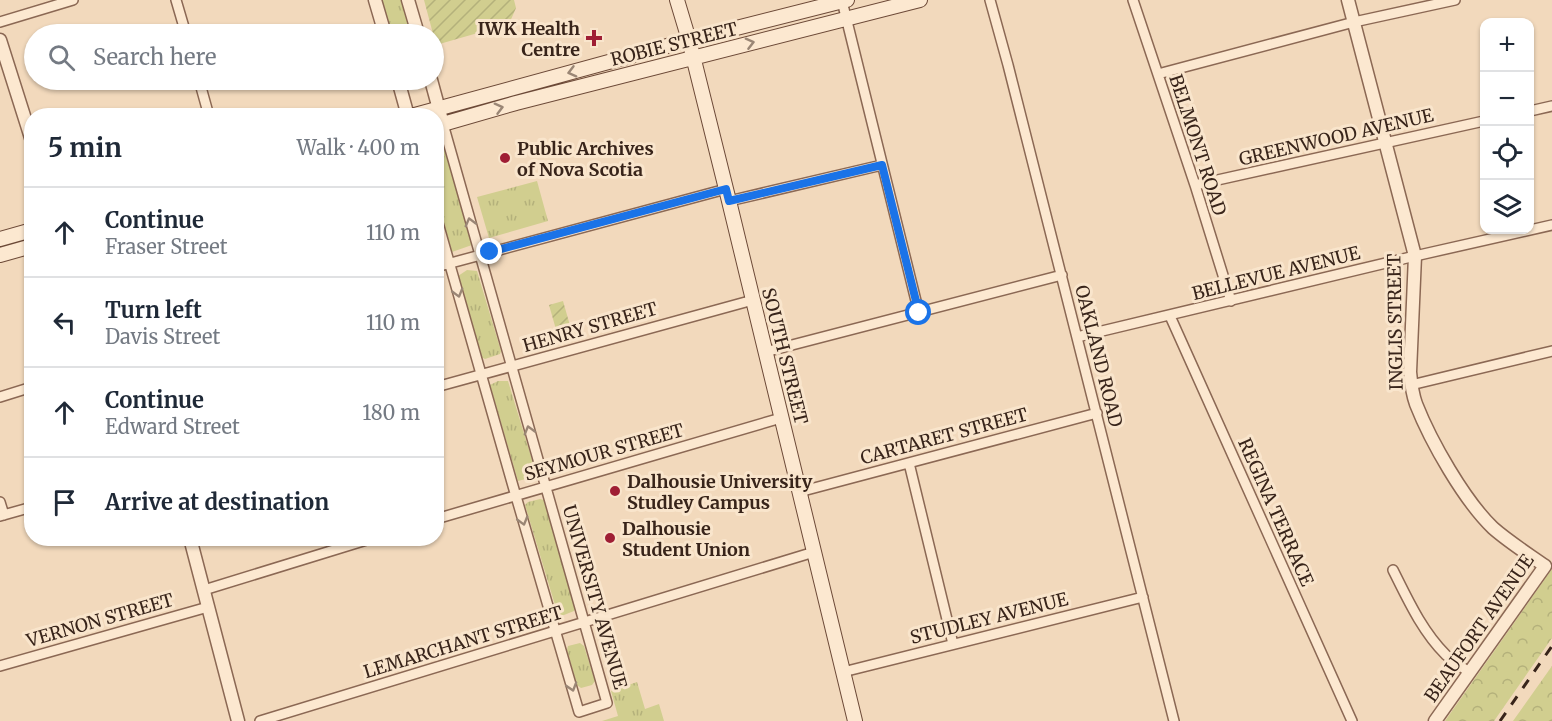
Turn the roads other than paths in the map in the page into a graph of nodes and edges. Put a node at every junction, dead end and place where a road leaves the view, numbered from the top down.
1 (73, 0) edge
2 (176, 0) edge
3 (375, 0) edge
4 (408, 0) edge
5 (677, 0) edge
6 (920, 0) edge
7 (990, 0) edge
8 (1133, 0) edge
9 (1348, 0) edge
10 (1455, 0) edge
11 (844, 1) edge
12 (846, 18) junction
13 (0, 22) edge
14 (1354, 22) junction
15 (183, 24) edge
16 (382, 24) edge
17 (415, 24) edge
18 (0, 40) edge
19 (689, 40) junction
20 (693, 58) junction
21 (1158, 74) junction
22 (202, 90) edge
23 (401, 90) edge
24 (433, 90) edge
25 (1552, 106) edge
26 (207, 108) edge
27 (407, 108) edge
28 (438, 108) joint
29 (1534, 110) edge
30 (24, 116) edge
31 (1480, 122) edge
32 (444, 124) edge
33 (444, 138) edge
34 (1386, 143) junction
35 (882, 165) junction
36 (1195, 185) junction
37 (727, 195) junction
38 (1552, 225) edge
39 (24, 232) edge
40 (0, 239) edge
41 (444, 243) edge
42 (24, 248) edge
43 (0, 255) edge
44 (479, 255) junction
45 (1415, 256) junction
46 (450, 263) junction
47 (444, 265) edge
48 (1062, 275) junction
49 (753, 300) junction
50 (1231, 301) junction
51 (919, 313) junction
52 (1170, 316) junction
53 (1077, 337) junction
54 (1552, 351) edge
55 (765, 352) junction
56 (511, 366) junction
57 (481, 374) junction
58 (444, 385) edge
59 (1411, 385) junction
60 (24, 390) edge
61 (0, 397) edge
62 (1097, 413) junction
63 (781, 418) junction
64 (909, 463) junction
65 (545, 486) junction
66 (799, 492) junction
67 (515, 495) junction
68 (0, 501) edge
69 (24, 509) edge
70 (2, 516) edge
71 (444, 517) edge
72 (192, 546) edge
73 (347, 546) edge
74 (814, 552) junction
75 (1548, 562) edge
76 (1392, 570) dead end
77 (204, 590) junction
78 (1143, 597) junction
79 (208, 607) junction
80 (584, 622) junction
81 (555, 632) junction
82 (953, 644) junction
83 (0, 666) edge
84 (843, 672) junction
85 (1469, 672) junction
86 (238, 721) edge
87 (260, 721) edge
88 (855, 721) edge
89 (1174, 721) edge
90 (1352, 721) edge
91 (1435, 721) edge

1 - 13 street
2 - 15 street
3 - 16 street
4 - 17 street
5 - 19 main road, SOUTH STREET
6 - 12 main road, ROBIE STREET
7 - 48 street, OAKLAND ROAD
8 - 21 street, BELMONT ROAD
9 - 14 street, INGLIS STREET
10 - 14 street
11 - 12 street
11 - 19 main road, ROBIE STREET
20 -> 12 main road, ROBIE STREET
12 - 35 street
14 - 21 street
14 - 34 street, INGLIS STREET
18 - 30 street
19 - 20 main road, SOUTH STREET
19 -> 28 main road, ROBIE STREET
32 -> 20 main road, ROBIE STREET
20 - 37 main road, SOUTH STREET
21 - 36 street, BELMONT ROAD
22 - 26 street
23 - 27 street
24 - 28 street, UNIVERSITY AVENUE
25 - 29 street
31 - 34 street, GREENWOOD AVENUE
44 -> 33 street, UNIVERSITY AVENUE
34 - 36 street, GREENWOOD AVENUE
34 - 45 street, INGLIS STREET
35 - 37 street
35 - 51 street
36 - 50 street, BELMONT ROAD
37 - 44 street
37 - 49 main road, SOUTH STREET
38 - 45 street, BELLEVUE AVENUE
39 - 40 main road
41 - 46 street, UNIVERSITY AVENUE
42 - 43 main road
44 - 46 street
44 - 56 street, UNIVERSITY AVENUE
45 - 50 street, BELLEVUE AVENUE
45 - 59 street, INGLIS STREET
46 - 47 street
46 -> 57 street, UNIVERSITY AVENUE
48 - 51 street
48 - 53 street, OAKLAND ROAD
49 - 55 main road, SOUTH STREET
49 - 56 street, HENRY STREET
50 - 52 street, BELLEVUE AVENUE
51 - 55 street
52 - 53 street, BELLEVUE AVENUE
52 - 90 street, REGINA TERRACE
53 - 62 street, OAKLAND ROAD
54 - 59 street
55 - 63 main road, SOUTH STREET
56 - 57 street, HENRY STREET
65 -> 56 street, UNIVERSITY AVENUE
57 - 58 street, HENRY STREET
57 - 67 street, UNIVERSITY AVENUE
59 - 75 street, INGLIS STREET
60 - 61 street
62 - 64 street, CARTARET STREET
62 - 78 street, OAKLAND ROAD
63 - 65 street, SEYMOUR STREET
63 - 66 main road, SOUTH STREET
64 - 66 street, CARTARET STREET
64 - 82 street
65 - 67 street, SEYMOUR STREET
65 - 80 street, UNIVERSITY AVENUE
66 - 74 main road, SOUTH STREET
67 - 71 street, SEYMOUR STREET
67 -> 81 street, UNIVERSITY AVENUE
68 - 70 street
69 - 70 street
72 - 77 street
73 - 77 street
74 - 80 street, LEMARCHANT STREET
74 - 84 main road, SOUTH STREET
75 - 85 street, BEAUFORT AVENUE
76 - 85 street
77 - 79 street
78 - 82 street, STUDLEY AVENUE
78 - 89 street, OAKLAND ROAD
79 - 83 street, VERNON STREET
79 - 86 street
80 - 81 street, LEMARCHANT STREET
81 -> 80 street, UNIVERSITY AVENUE
81 - 87 street, LEMARCHANT STREET
82 - 84 street, STUDLEY AVENUE
84 - 88 main road, SOUTH STREET
85 - 91 street, BEAUFORT AVENUE

